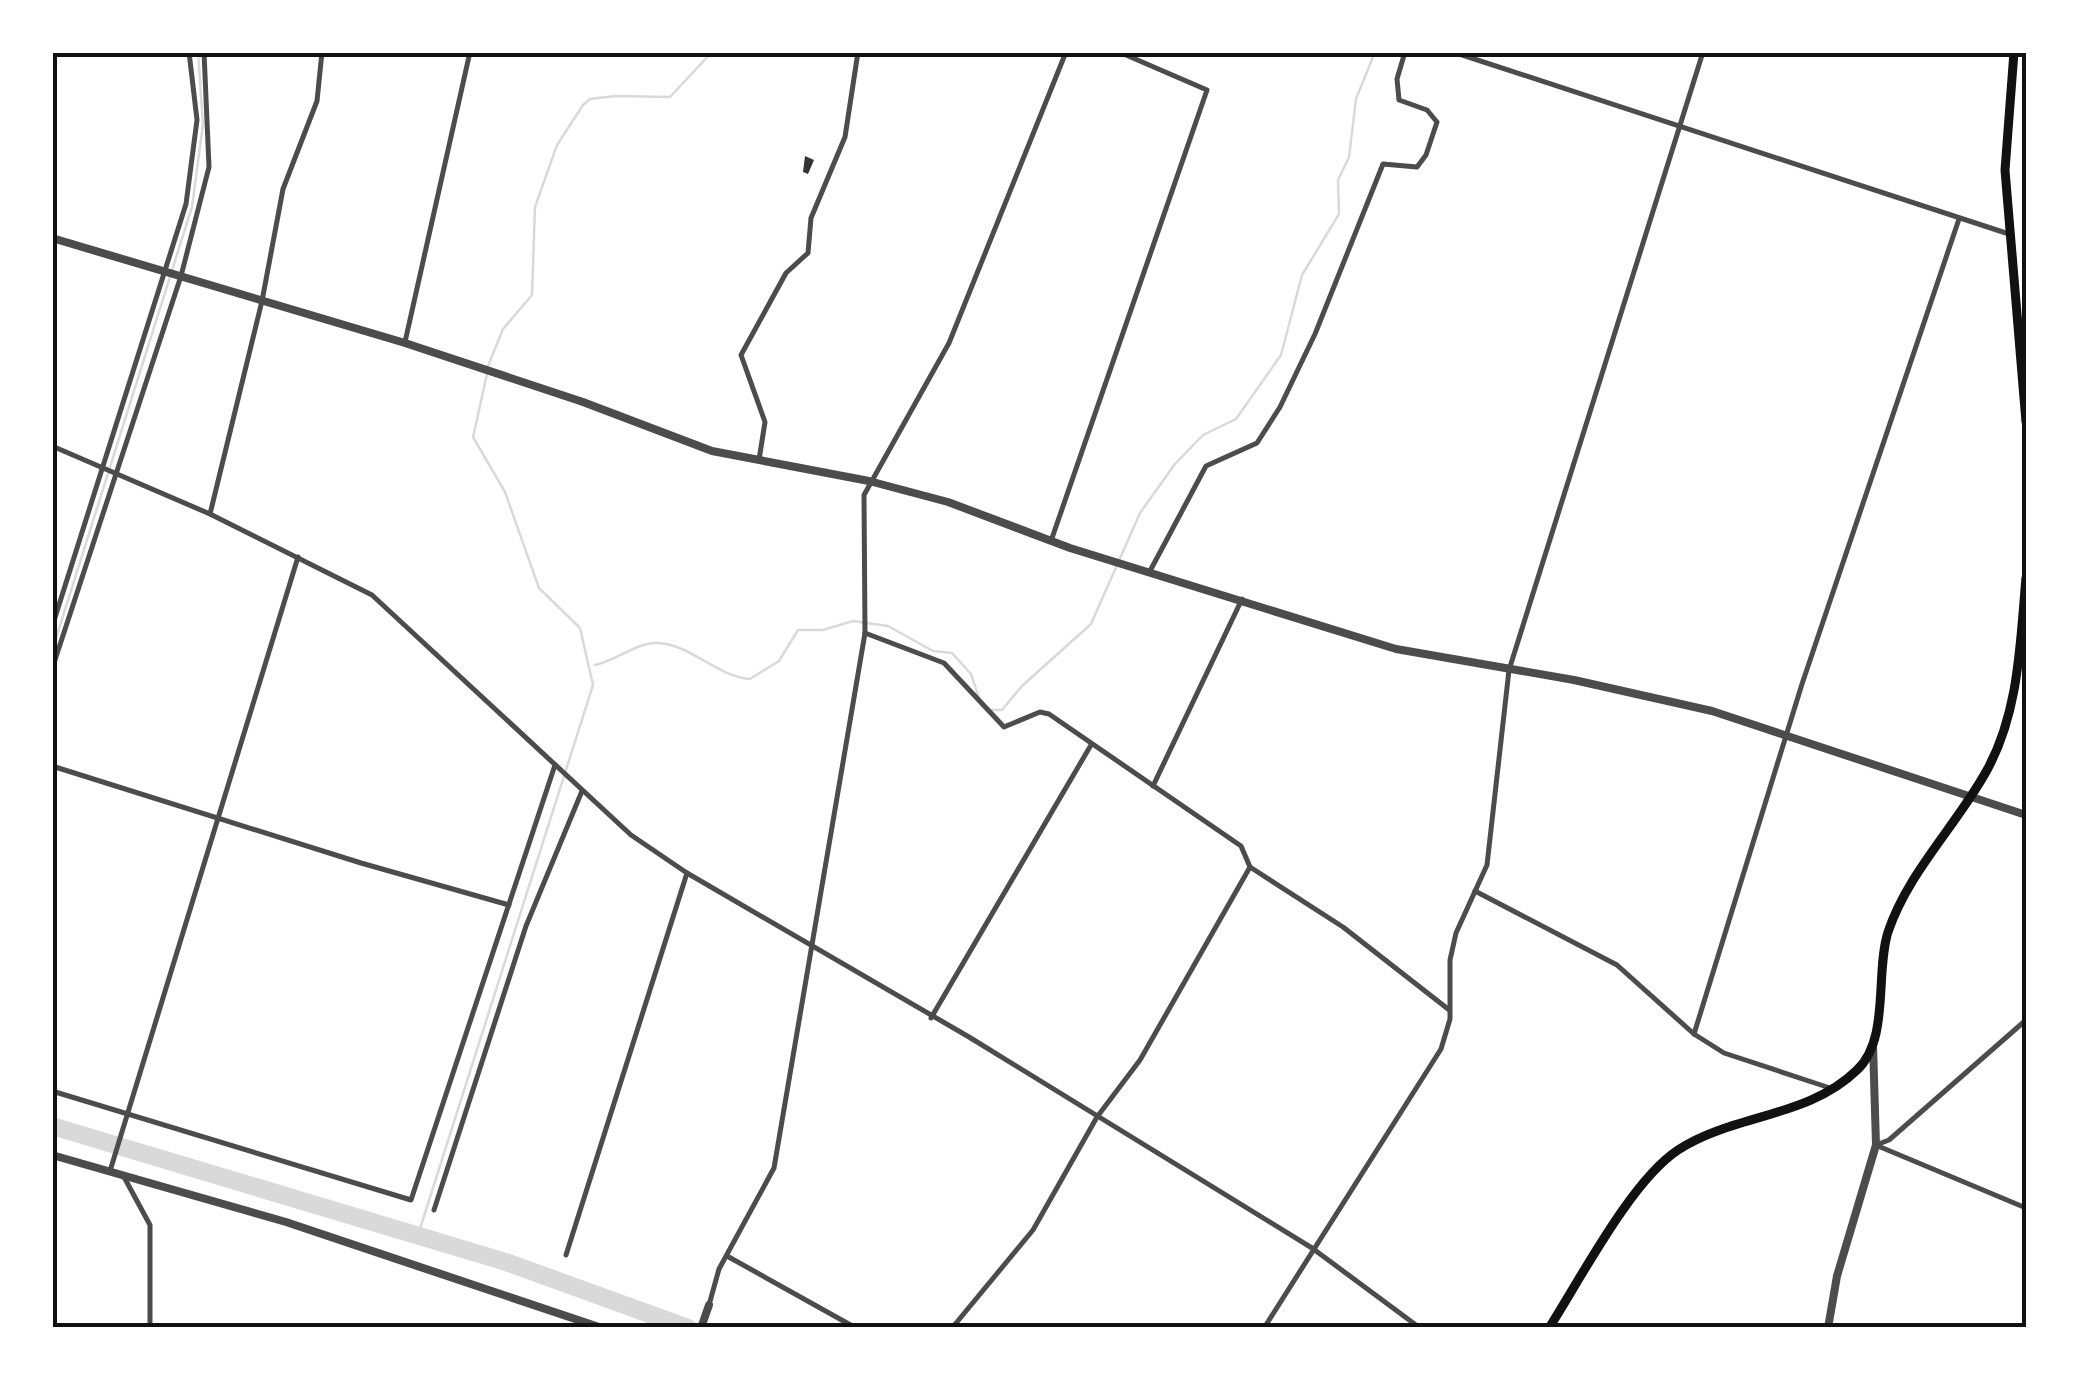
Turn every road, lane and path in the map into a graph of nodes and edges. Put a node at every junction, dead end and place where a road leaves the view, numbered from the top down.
1 (190, 52) edge
2 (204, 52) edge
3 (322, 52) edge
4 (470, 52) edge
5 (858, 52) edge
6 (1066, 52) edge
7 (1120, 52) edge
8 (1405, 52) edge
9 (1453, 52) edge
10 (1703, 52) edge
11 (2014, 52) edge
12 (1680, 127) junction
13 (1960, 219) junction
14 (2009, 234) junction
15 (52, 238) edge
16 (166, 271) junction
17 (181, 276) junction
18 (262, 301) junction
19 (404, 343) junction
20 (2026, 422) edge
21 (52, 446) edge
22 (759, 460) junction
23 (104, 467) junction
24 (118, 476) junction
25 (869, 481) junction
26 (210, 514) junction
27 (1051, 540) junction
28 (298, 556) junction
29 (1150, 571) junction
30 (2026, 578) edge
31 (1242, 600) junction
32 (52, 627) edge
33 (865, 633) junction
34 (52, 669) edge
35 (1509, 670) junction
36 (1786, 736) junction
37 (1090, 745) junction
38 (555, 765) junction
39 (52, 766) edge
40 (1153, 786) junction
41 (582, 791) junction
42 (1970, 799) junction
43 (2026, 816) edge
44 (219, 819) junction
45 (1250, 867) junction
46 (687, 874) junction
47 (1476, 892) junction
48 (509, 904) junction
49 (812, 947) junction
50 (1450, 1010) junction
51 (931, 1018) junction
52 (2026, 1020) edge
53 (1694, 1034) junction
54 (1873, 1044) junction
55 (1833, 1090) junction
56 (52, 1091) edge
57 (128, 1113) junction
58 (1096, 1117) junction
59 (1876, 1144) junction
60 (52, 1154) edge
61 (110, 1171) junction
62 (123, 1174) junction
63 (2026, 1208) edge
64 (434, 1210) dead end
65 (1312, 1248) junction
66 (566, 1255) dead end
67 (727, 1256) junction
68 (708, 1306) joint
69 (150, 1328) edge
70 (602, 1328) edge
71 (701, 1328) edge
72 (856, 1328) edge
73 (952, 1328) edge
74 (1264, 1328) edge
75 (1420, 1328) edge
76 (1549, 1328) edge
77 (1828, 1328) edge

1 - 16 street
2 - 17 street
3 - 18 street
4 - 19 street
5 - 22 street
6 - 25 street
7 - 27 street
8 - 29 street
9 - 12 street
10 - 12 street
11 - 14 main road
12 - 13 street
12 - 35 street
13 - 14 street
13 - 36 street
14 - 20 main road
15 - 16 street
16 - 17 street
16 - 23 street
17 - 18 street
17 - 24 street
18 - 19 street
18 - 26 street
19 - 22 street
21 - 23 street
22 - 25 street
23 - 24 street
23 - 32 street
24 - 26 street
24 - 34 street
25 - 27 street
25 - 33 street
26 - 28 street
27 - 29 street
28 - 38 street
28 - 44 street
29 - 31 street
30 - 42 main road
31 - 35 street
31 - 40 street
33 - 37 street
33 - 49 street
35 - 36 street
35 - 47 street
36 - 42 street
36 - 53 street
37 - 40 street
37 - 51 street
38 - 41 street
38 - 48 street
39 - 44 street
40 - 45 street
41 - 46 street
41 - 64 street
42 - 43 street
42 - 54 main road
44 - 48 street
44 - 57 street
45 - 50 street
45 - 58 street
46 - 49 street
46 - 66 street
47 - 50 street
47 - 53 street
48 - 57 street
49 - 51 street
49 - 67 street
50 - 65 street
51 - 58 street
52 - 59 street
53 - 55 street
54 - 55 main road
54 - 59 street
55 - 76 main road
56 - 57 street
57 - 61 street
58 - 65 street
58 - 73 street
59 - 63 street
59 - 77 street
60 - 61 street
61 - 62 street
62 - 69 street
62 - 70 street
65 - 74 street
65 - 75 street
67 - 68 street
67 - 72 street
68 - 71 street

